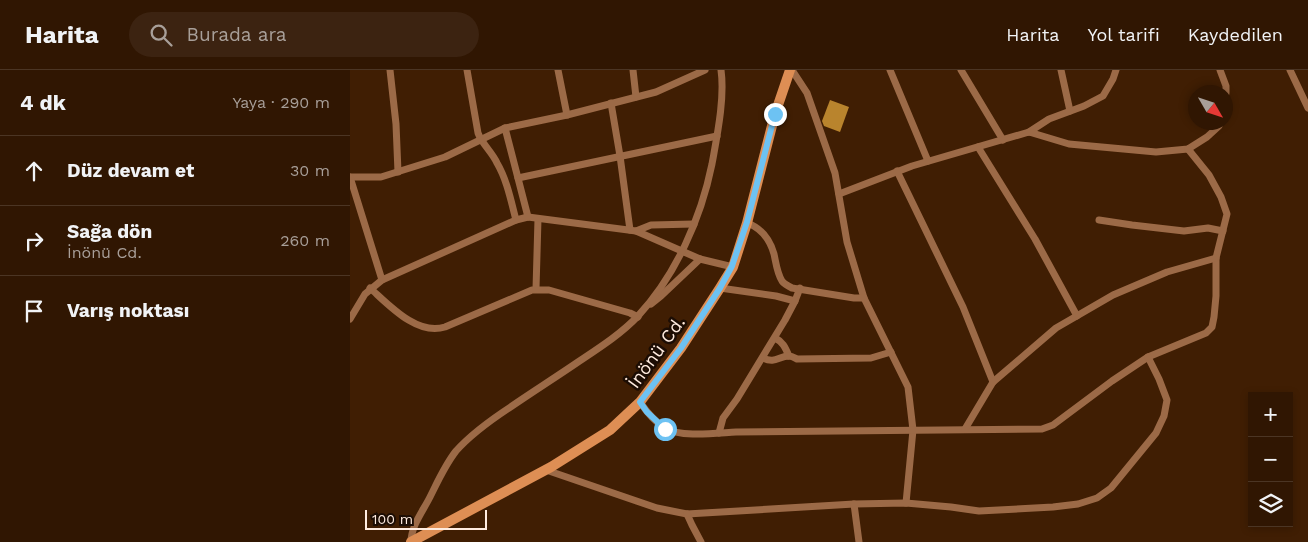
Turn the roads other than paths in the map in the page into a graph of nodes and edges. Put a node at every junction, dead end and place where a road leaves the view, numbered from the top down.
1 (390, 70) edge
2 (467, 70) edge
3 (558, 70) edge
4 (633, 70) edge
5 (704, 70) edge
6 (720, 70) edge
7 (791, 70) edge
8 (890, 70) edge
9 (961, 70) edge
10 (1061, 70) edge
11 (1116, 70) edge
12 (1220, 70) edge
13 (1290, 70) edge
14 (1226, 85) edge
15 (636, 97) junction
16 (611, 104) junction
17 (1308, 108) edge
18 (1070, 111) junction
19 (567, 115) junction
20 (505, 128) junction
21 (1215, 130) edge
22 (1029, 132) junction
23 (716, 136) junction
24 (481, 139) junction
25 (1003, 140) junction
26 (978, 147) junction
27 (1188, 149) junction
28 (620, 156) junction
29 (928, 161) junction
30 (897, 171) junction
31 (398, 172) junction
32 (350, 176) edge
33 (518, 178) junction
34 (839, 194) junction
35 (528, 217) junction
36 (538, 219) junction
37 (516, 220) junction
38 (1099, 220) dead end
39 (747, 222) junction
40 (694, 224) junction
41 (633, 231) junction
42 (1223, 231) junction
43 (682, 251) junction
44 (1216, 258) junction
45 (700, 259) junction
46 (732, 266) junction
47 (382, 280) junction
48 (370, 288) junction
49 (720, 288) junction
50 (800, 288) junction
51 (536, 289) junction
52 (864, 298) junction
53 (795, 301) junction
54 (647, 305) junction
55 (1077, 316) junction
56 (638, 317) junction
57 (350, 319) edge
58 (775, 338) junction
59 (891, 352) junction
60 (789, 356) junction
61 (1148, 357) junction
62 (763, 358) junction
63 (994, 382) junction
64 (640, 402) junction
65 (965, 429) junction
66 (913, 430) junction
67 (719, 433) junction
68 (546, 470) junction
69 (906, 503) junction
70 (854, 504) junction
71 (687, 514) junction
72 (411, 542) edge
73 (701, 542) edge
74 (859, 542) edge

1 - 31 street
2 - 24 street
3 - 19 street
4 - 15 street
5 - 15 street
6 - 23 street
7 - 34 street
7 - 39 street, İnönü Cd.
8 - 29 street
9 - 25 street
10 - 18 street
11 - 18 street
12 - 14 street
13 - 17 street
15 - 16 street
16 - 19 street
16 - 28 street
18 - 22 street
19 - 20 street
20 - 24 street
20 - 33 street
21 - 27 street
22 - 25 street
22 - 27 street
23 - 28 street
23 - 40 street
24 - 31 street
24 - 37 street
25 - 26 street
26 - 29 street
26 - 55 street
27 - 42 street
28 - 33 street
28 - 41 street
29 - 30 street
30 - 34 street
30 - 63 street
31 - 32 street
32 - 47 street
33 - 35 street
34 - 52 street
35 - 36 street
35 - 37 street
36 - 41 street
36 - 51 street
37 - 47 street
38 - 42 street
39 - 46 street, İnönü Cd.
39 - 50 street
40 - 41 street
40 - 43 street
41 - 43 street
42 - 44 street
43 - 45 street
43 - 54 street
44 - 55 street
44 - 61 street
45 - 46 street
45 - 54 street
46 - 49 street, İnönü Cd.
47 - 48 street
48 - 51 street
48 - 57 street
49 - 53 street
49 - 64 street, İnönü Cd.
50 - 52 street
50 - 53 street
51 - 56 street
52 - 59 street
53 - 58 street
54 - 56 street
55 - 63 street
56 - 72 street
58 - 60 street
58 - 62 street
59 - 60 street
59 - 66 street
60 - 62 street
61 - 65 street
61 - 69 street
62 - 67 street
63 - 65 street
64 - 67 street
64 - 68 street, İnönü Cd.
65 - 66 street
66 - 67 street
66 - 69 street
68 - 71 street
68 - 72 street, İnönü Cd.
69 - 70 street
70 - 71 street
70 - 74 street
71 - 73 street

